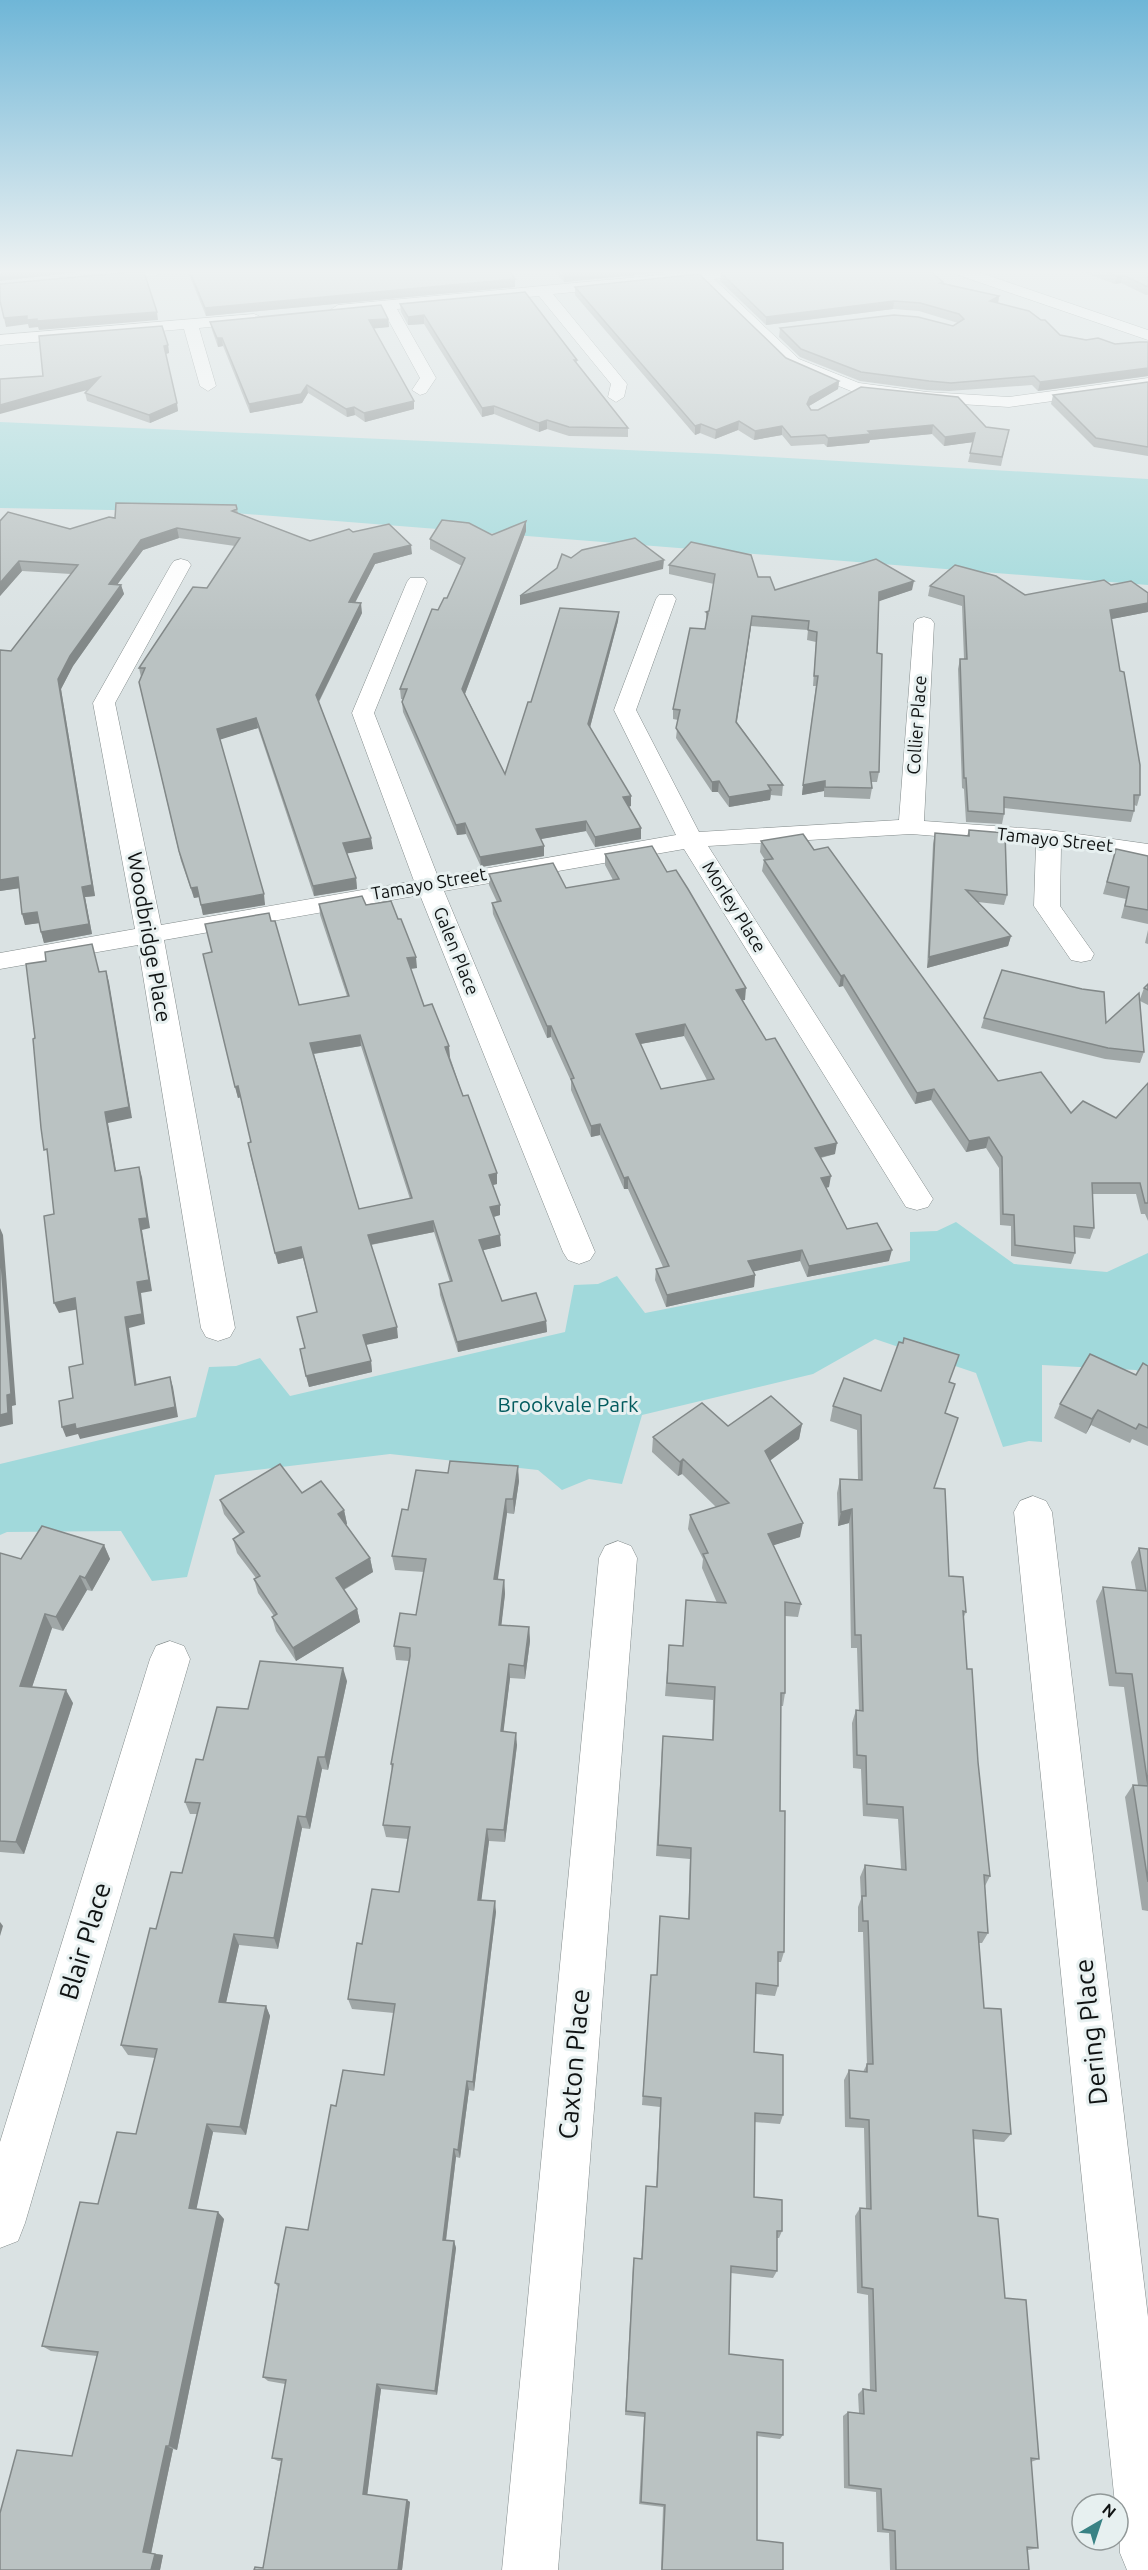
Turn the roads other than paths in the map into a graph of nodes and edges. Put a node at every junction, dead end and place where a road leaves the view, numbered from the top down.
1 (617, 392) edge
2 (849, 392) edge
3 (887, 392) edge
4 (1083, 392) edge
5 (616, 397) dead end
6 (836, 400) edge
7 (1009, 402) junction
8 (1019, 417) dead end
9 (181, 565) dead end
10 (417, 582) dead end
11 (666, 599) dead end
12 (924, 623) dead end
13 (911, 827) junction
14 (1049, 837) junction
15 (691, 840) junction
16 (1148, 851) edge
17 (428, 884) junction
18 (149, 933) junction
19 (1081, 954) dead end
20 (0, 961) edge
21 (917, 1199) dead end
22 (579, 1252) dead end
23 (218, 1328) dead end
24 (1033, 1512) dead end
25 (618, 1558) dead end
26 (170, 1659) dead end
27 (0, 2223) edge
28 (1148, 2553) edge
29 (530, 2570) edge

1 - 5 street
2 - 6 street
3 - 7 street
4 - 7 street
7 - 8 street
9 - 18 street, Woodbridge Place
10 - 17 street, Galen Place
11 - 15 street, Morley Place
12 - 13 street, Collier Place
13 - 14 street, Tamayo Street
13 - 15 street, Tamayo Street
14 - 16 street, Tamayo Street
14 - 19 street
15 - 17 street, Tamayo Street
15 - 21 street, Morley Place
17 - 18 street, Tamayo Street
17 - 22 street, Galen Place
18 - 20 street, Tamayo Street
18 - 23 street, Woodbridge Place
24 - 28 street, Dering Place
25 - 29 street, Caxton Place
26 - 27 street, Blair Place

